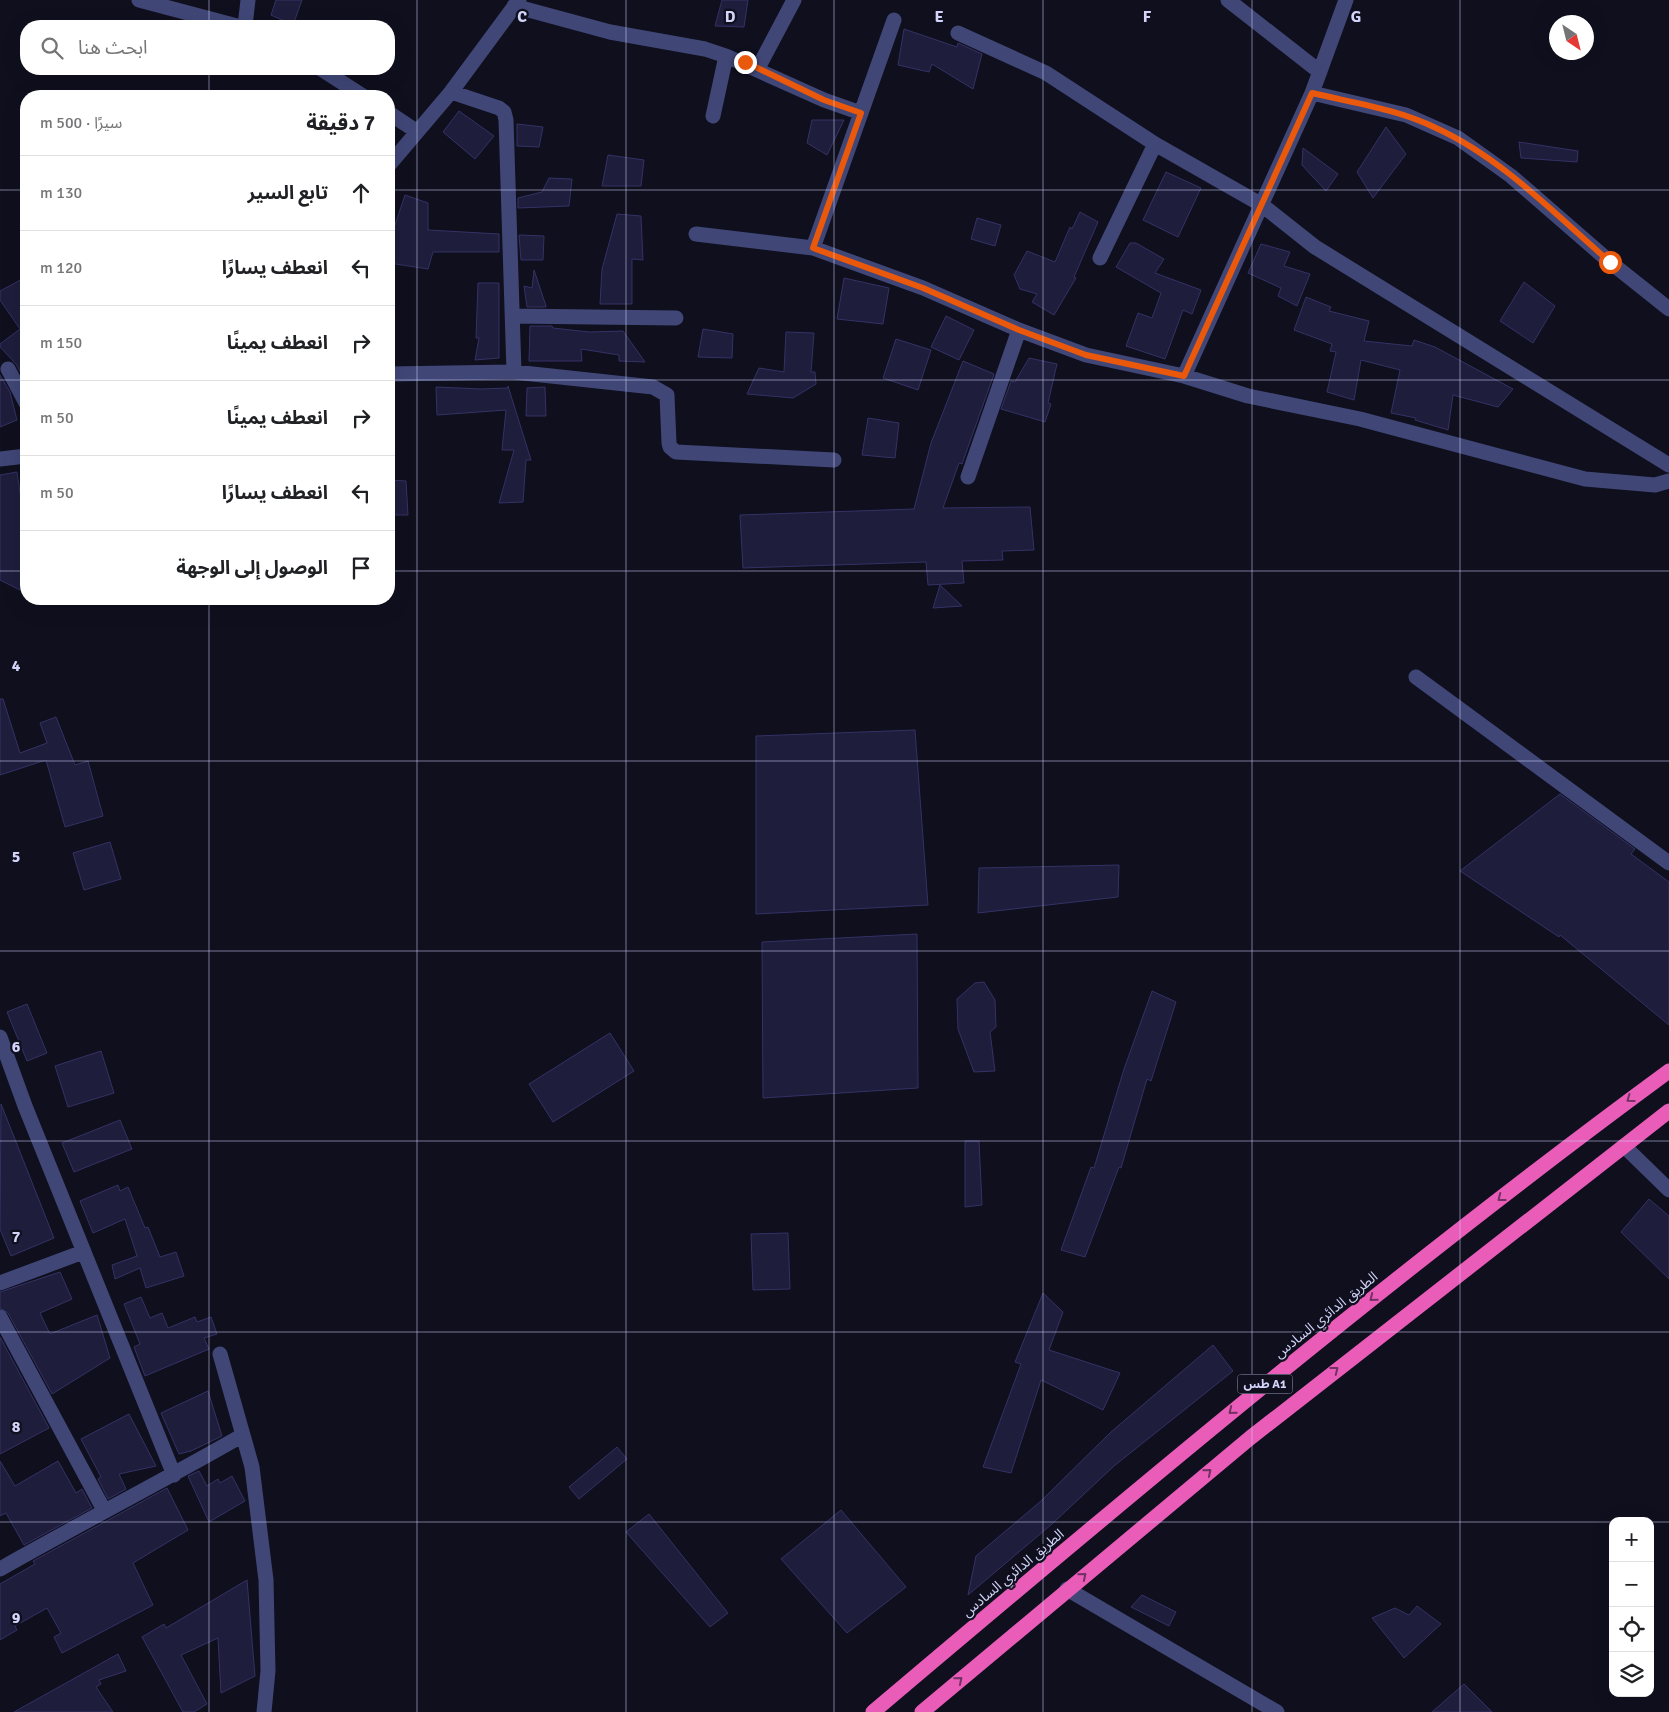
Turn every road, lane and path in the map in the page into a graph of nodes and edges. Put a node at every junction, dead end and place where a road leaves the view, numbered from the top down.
1 (139, 0) edge
2 (248, 0) edge
3 (794, 0) edge
4 (1228, 0) edge
5 (1346, 0) edge
6 (517, 3) edge
7 (214, 20) edge
8 (246, 20) edge
9 (894, 20) dead end
10 (958, 33) dead end
11 (726, 56) junction
12 (758, 68) junction
13 (1320, 72) junction
14 (330, 75) edge
15 (353, 90) edge
16 (451, 92) junction
17 (1312, 93) junction
18 (861, 113) junction
19 (713, 116) dead end
20 (395, 118) edge
21 (416, 131) junction
22 (1155, 144) junction
23 (395, 157) edge
24 (1262, 205) junction
25 (696, 234) dead end
26 (813, 248) junction
27 (1100, 258) dead end
28 (1669, 309) edge
29 (512, 316) junction
30 (676, 318) dead end
31 (1019, 330) junction
32 (8, 369) dead end
33 (514, 372) junction
34 (395, 374) edge
35 (1184, 376) junction
36 (20, 392) edge
37 (20, 457) edge
38 (0, 459) edge
39 (834, 460) dead end
40 (1669, 465) edge
41 (968, 477) dead end
42 (1669, 481) edge
43 (1416, 677) dead end
44 (1669, 863) edge
45 (0, 1037) edge
46 (1669, 1070) edge
47 (1669, 1112) edge
48 (1624, 1146) junction
49 (1669, 1190) edge
50 (83, 1252) junction
51 (0, 1283) edge
52 (0, 1317) edge
53 (220, 1354) dead end
54 (243, 1435) junction
55 (174, 1475) junction
56 (104, 1510) junction
57 (0, 1569) edge
58 (1067, 1589) junction
59 (262, 1711) edge
60 (873, 1712) edge
61 (922, 1712) edge
62 (1277, 1712) edge

1 - 7 street
2 - 8 street
3 - 12 street
4 - 13 street
5 - 13 street
6 - 11 street
6 - 16 street
9 - 18 street
10 - 22 street
11 - 12 street
11 - 19 street
12 - 18 street
13 - 17 street
14 - 15 street
16 - 21 street
16 - 29 street
17 - 24 street
17 - 28 street
18 - 26 street
20 - 21 street
21 - 23 street
22 - 24 street
22 - 27 street
24 - 35 street
24 - 40 street
25 - 26 street
26 - 31 street
29 - 30 street
29 - 33 street
31 - 35 street
31 - 41 street
32 - 36 street
33 - 34 street
33 - 39 street
35 - 42 street
37 - 38 street
43 - 44 street
45 - 50 street
46 -> 60 highway, الطريق الدائري السادس / طس A1
47 - 48 highway, طس A1
48 - 49 street
58 -> 48 highway, طس A1
50 - 51 street
50 - 55 street
52 - 56 street
53 - 54 street
54 - 55 street
54 - 59 street
55 - 56 street
56 - 57 street
61 -> 58 highway, طس A1
58 - 62 street

